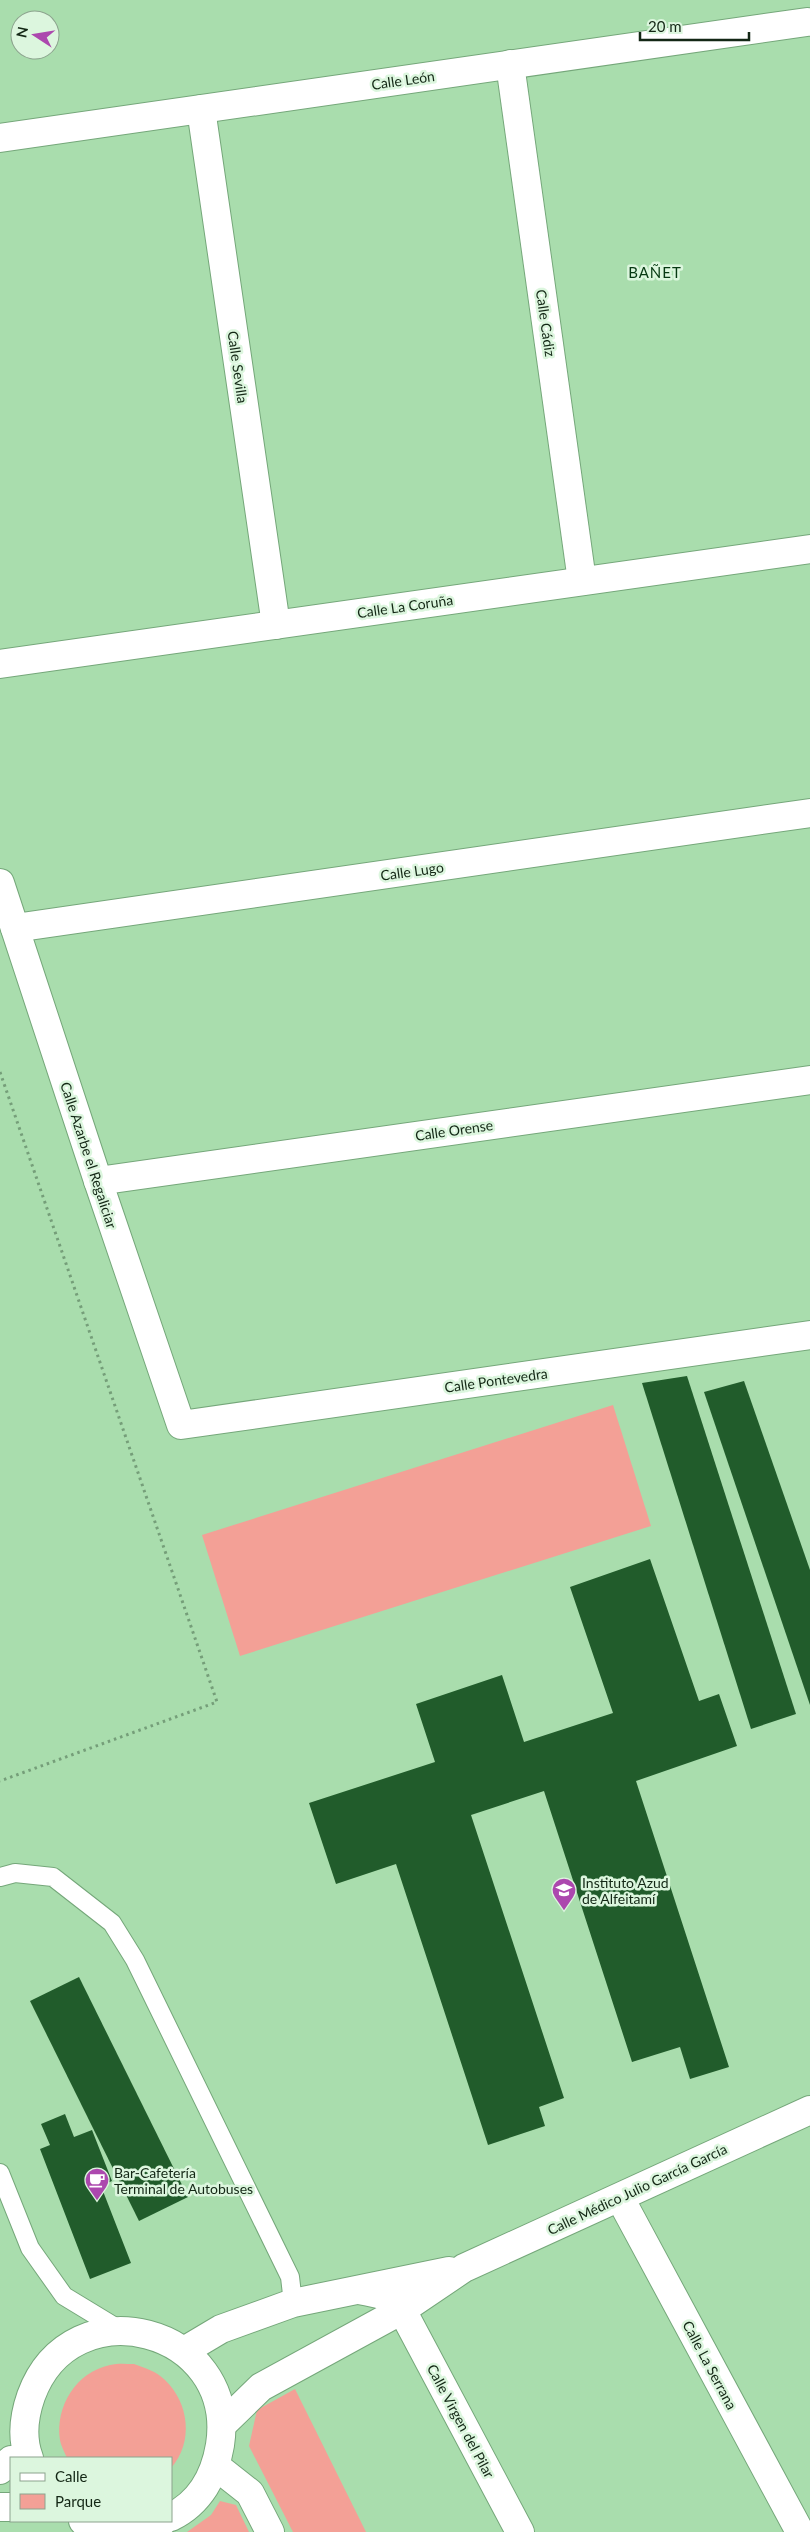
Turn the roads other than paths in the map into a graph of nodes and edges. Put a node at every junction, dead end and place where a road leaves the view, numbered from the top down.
1 (809, 18) edge
2 (510, 64) junction
3 (200, 109) junction
4 (0, 138) edge
5 (810, 549) edge
6 (582, 581) junction
7 (276, 625) junction
8 (0, 664) edge
9 (810, 814) edge
10 (0, 883) edge
11 (15, 928) junction
12 (810, 1080) edge
13 (98, 1181) junction
14 (810, 1336) edge
15 (181, 1425) joint
16 (0, 1877) edge
17 (810, 2110) edge
18 (0, 2173) edge
19 (620, 2198) junction
20 (464, 2268) junction
21 (359, 2290) junction
22 (293, 2303) junction
23 (402, 2310) junction
24 (120, 2330) junction
25 (184, 2351) junction
26 (223, 2424) junction
27 (19, 2456) edge
28 (216, 2467) junction
29 (172, 2516) edge
30 (85, 2522) edge
31 (161, 2522) edge
32 (270, 2532) edge
33 (520, 2532) edge
34 (800, 2532) edge

1 - 2 street, Calle León
2 - 3 street, Calle León
2 - 6 street, Calle Cádiz
3 - 4 street, Calle León
3 - 7 street, Calle Sevilla
5 - 6 street, Calle La Coruña
6 - 7 street, Calle La Coruña
7 - 8 street, Calle La Coruña
9 - 11 street, Calle Lugo
10 - 11 street, Calle Azarbe el Regaliciar
11 - 13 street, Calle Azarbe el Regaliciar
12 - 13 street, Calle Orense
13 - 15 street, Calle Azarbe el Regaliciar
14 - 15 street, Calle Pontevedra
16 - 22 lane
17 - 19 street, Calle Médico Julio García García
18 - 24 lane
19 - 20 street, Calle Médico Julio García García
19 - 34 street, Calle La Serrana
20 - 21 street, Calle Médico Julio García García
20 - 23 street, Calle Médico Julio García García
21 - 22 street, Calle Médico Julio García García
21 - 23 street
22 - 25 street, Calle Médico Julio García García
23 - 26 street, Calle Médico Julio García García
23 - 33 street, Calle Virgen del Pilar
24 - 25 street
24 - 27 street
25 - 26 street
26 - 28 street
28 - 29 street
28 - 32 street
30 - 31 street

